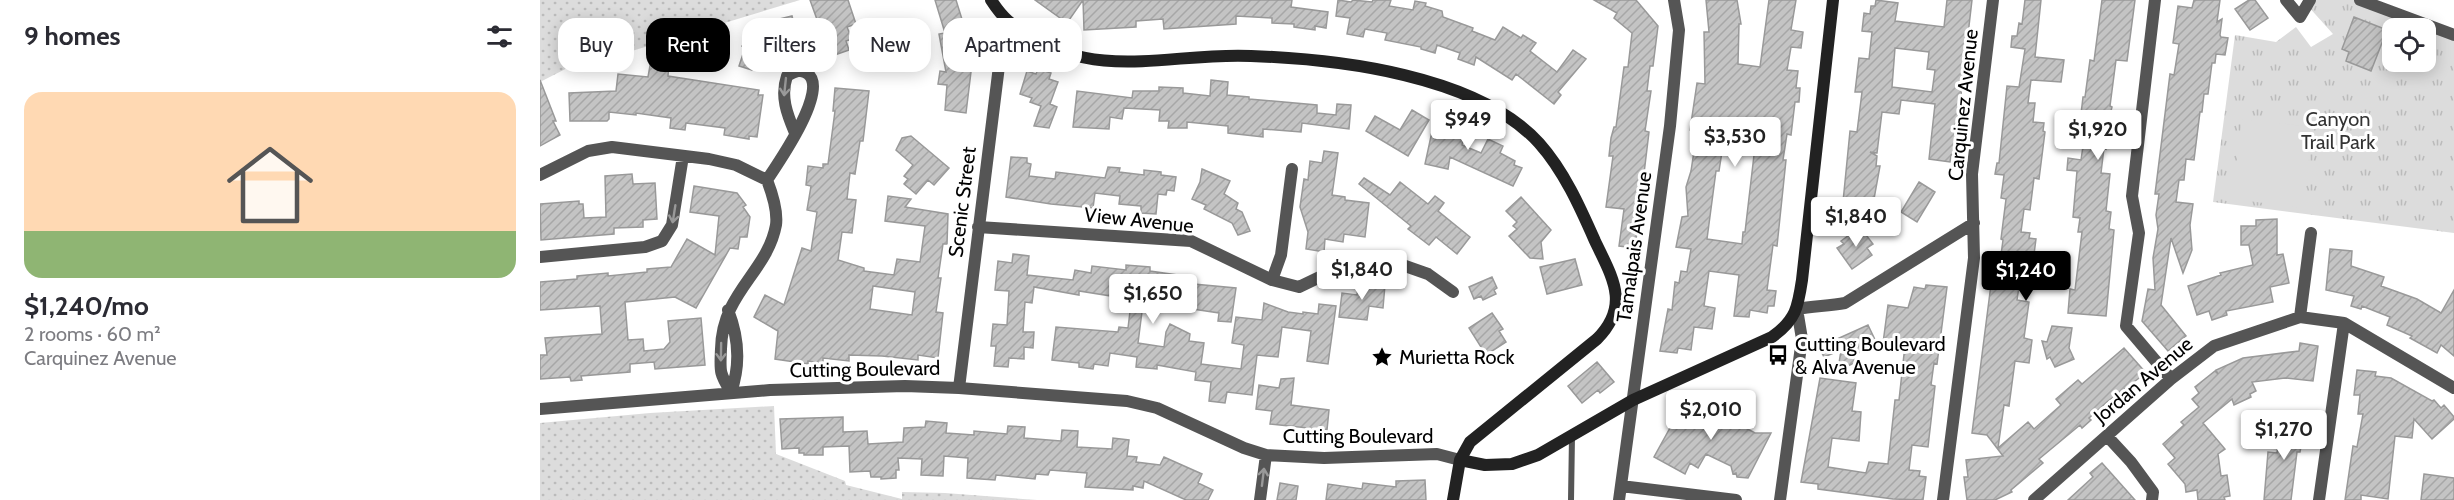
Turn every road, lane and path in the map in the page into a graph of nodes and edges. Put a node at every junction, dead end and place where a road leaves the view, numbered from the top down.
1 (991, 0) edge
2 (1674, 0) edge
3 (1833, 0) edge
4 (1993, 0) edge
5 (2156, 0) edge
6 (2286, 0) edge
7 (2310, 0) edge
8 (2360, 0) edge
9 (1004, 18) edge
10 (2454, 35) edge
11 (1082, 58) edge
12 (998, 72) edge
13 (795, 133) dead end
14 (683, 156) junction
15 (1292, 169) dead end
16 (540, 175) edge
17 (767, 180) junction
18 (1974, 223) junction
19 (978, 227) junction
20 (2311, 233) dead end
21 (540, 257) edge
22 (1272, 280) junction
23 (1453, 292) dead end
24 (1797, 309) junction
25 (2300, 317) junction
26 (2344, 323) junction
27 (2171, 379) junction
28 (959, 388) junction
29 (2454, 388) edge
30 (731, 392) junction
31 (1633, 400) junction
32 (540, 409) edge
33 (1572, 435) junction
34 (2107, 436) junction
35 (1266, 455) junction
36 (1460, 460) junction
37 (1621, 486) junction
38 (1260, 500) edge
39 (1453, 500) edge
40 (1571, 500) edge
41 (1619, 500) edge
42 (1736, 500) edge
43 (1780, 500) edge
44 (1943, 500) edge
45 (2034, 500) edge
46 (2152, 500) edge
47 (2319, 500) edge

1 - 9 main road
2 - 31 street, Tamalpais Avenue
3 - 24 main road
4 - 18 street, Carquinez Avenue
5 - 27 street
6 - 7 street
8 - 10 street
11 - 36 main road
12 - 19 street, Scenic Street
13 - 17 street
14 - 16 street
14 - 17 street
14 -> 21 street
15 - 22 street
17 - 30 street
18 - 24 street
18 - 44 street, Carquinez Avenue
19 - 22 street, View Avenue
19 - 28 street, Scenic Street
20 - 25 street
22 - 23 street, View Avenue
24 - 31 main road, Cutting Boulevard
24 - 43 street
25 - 26 street, Jordan Avenue
25 - 27 street, Jordan Avenue
26 - 29 street, Jordan Avenue
26 - 47 street
27 - 34 street, Jordan Avenue
28 - 30 street, Cutting Boulevard
28 - 35 street, Cutting Boulevard
30 - 32 street, Cutting Boulevard
31 - 33 main road, Cutting Boulevard
31 - 37 street, Tamalpais Avenue
33 - 36 main road, Cutting Boulevard
33 - 40 lane
34 - 45 street, Jordan Avenue
34 - 46 street
35 - 36 street, Cutting Boulevard
38 -> 35 street
36 - 39 main road
37 - 41 street, Tamalpais Avenue
37 - 42 street

